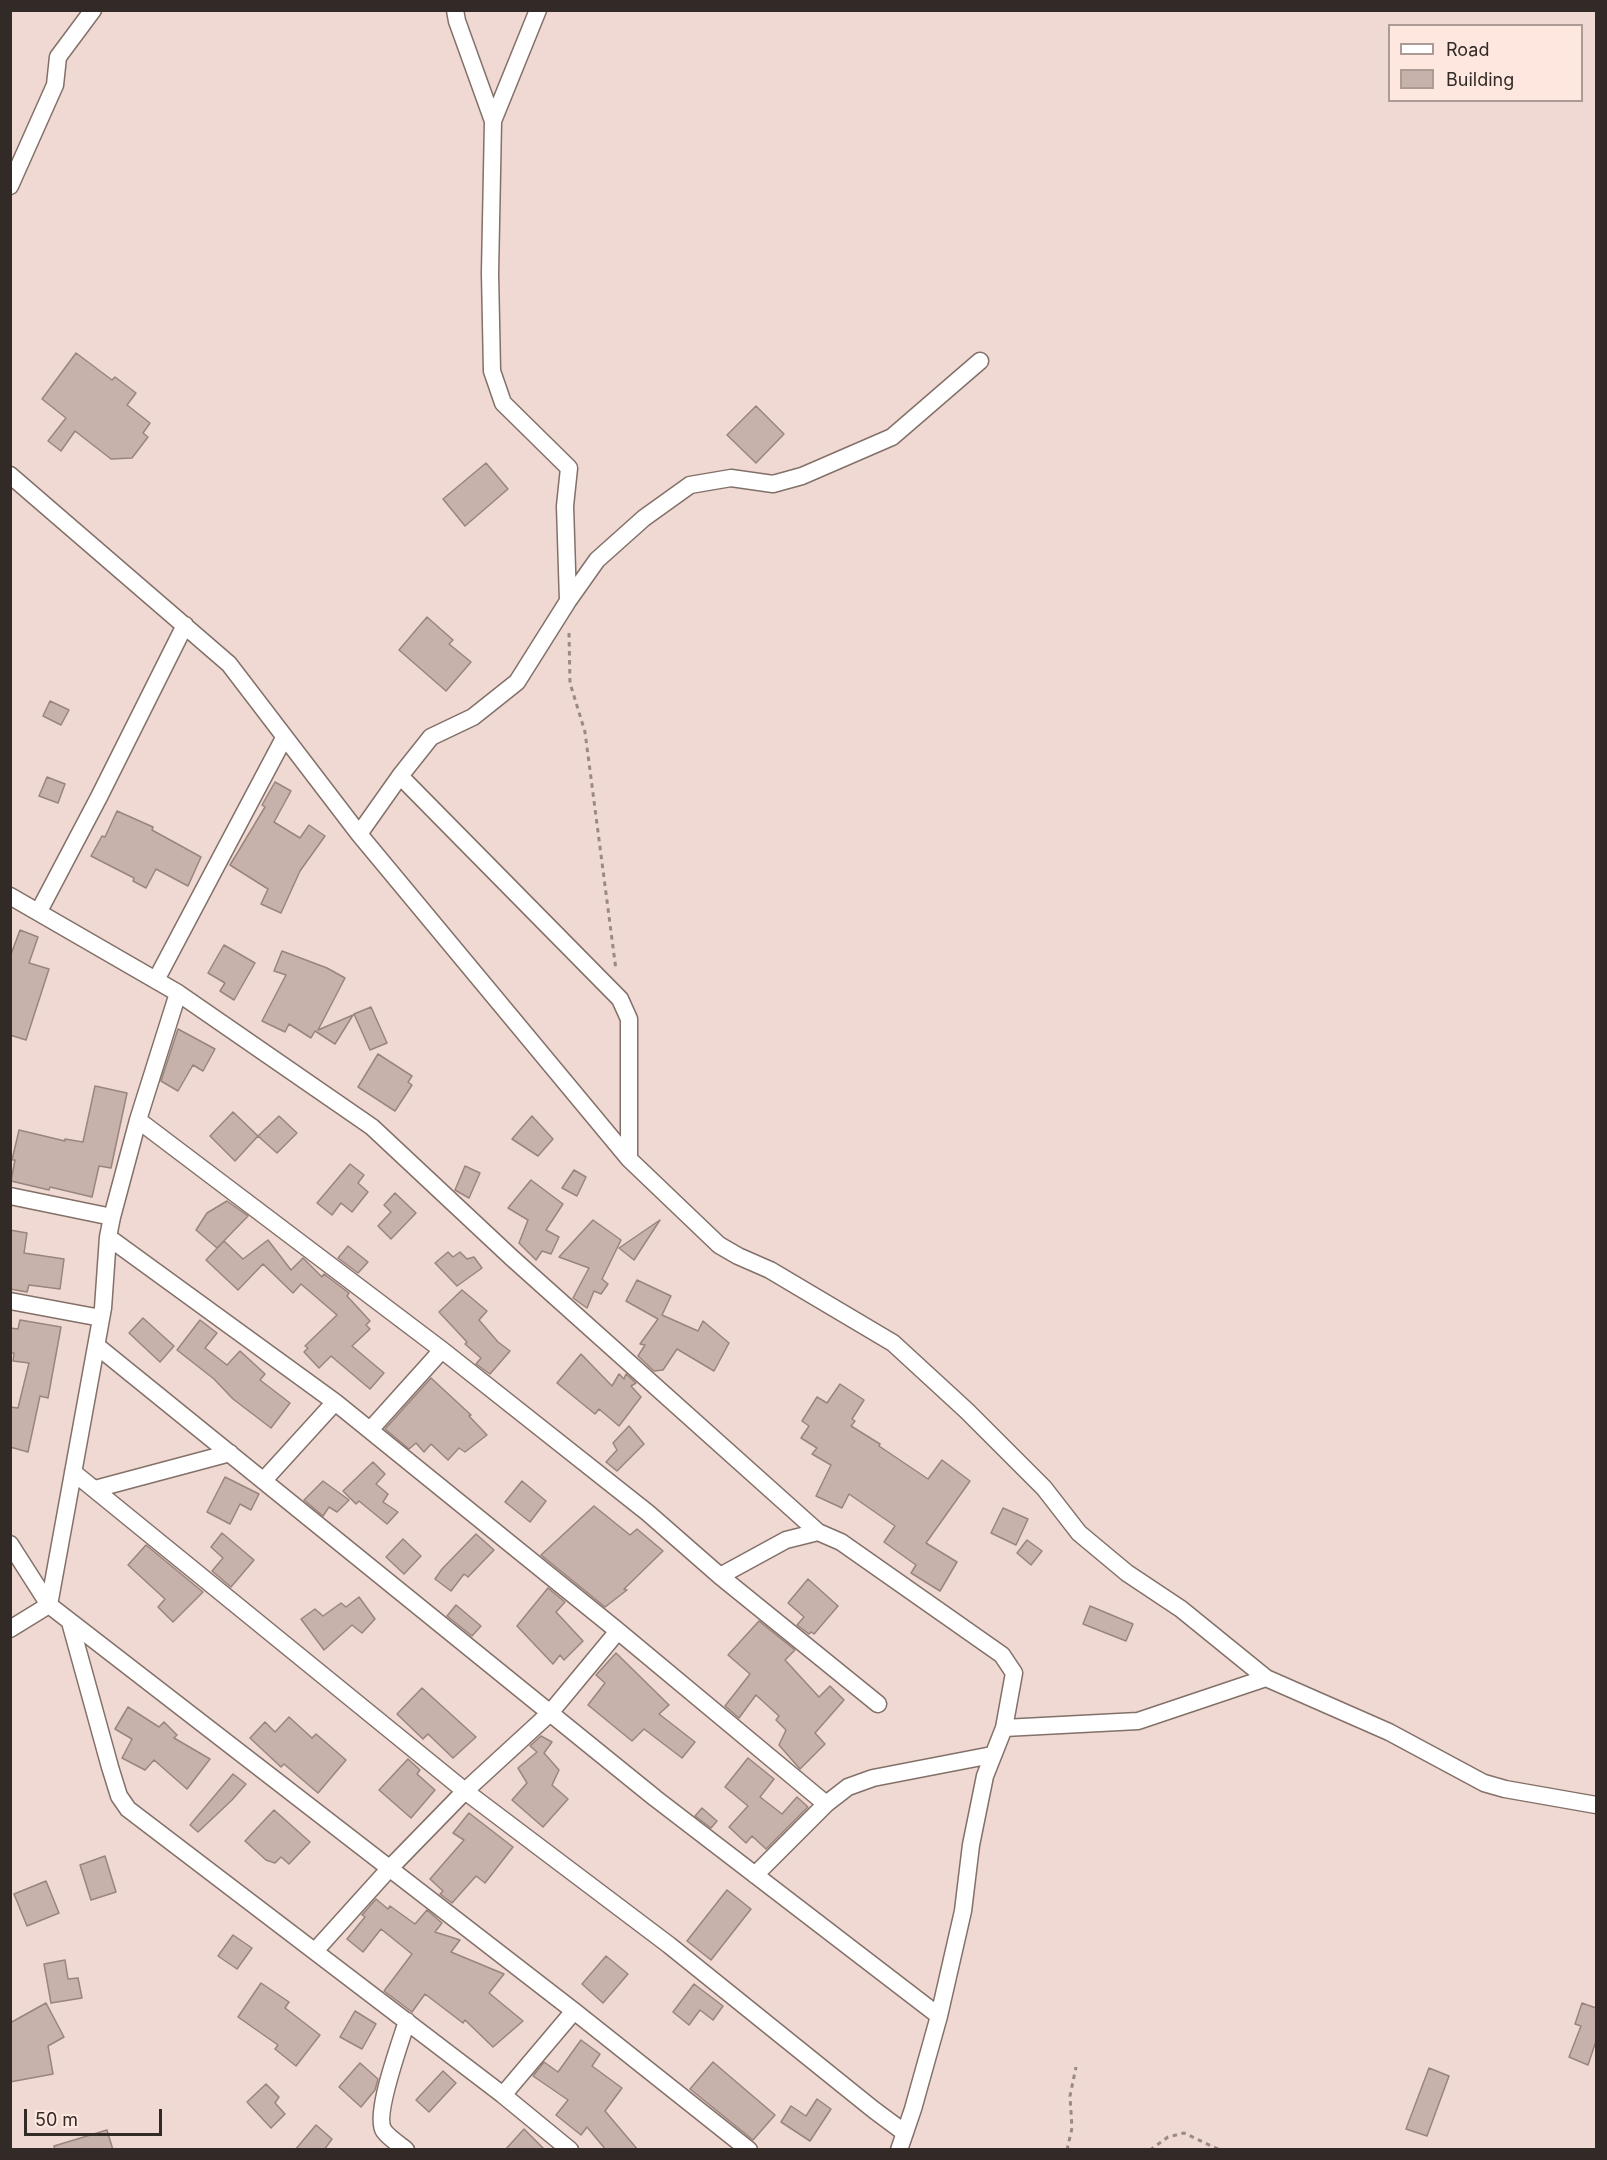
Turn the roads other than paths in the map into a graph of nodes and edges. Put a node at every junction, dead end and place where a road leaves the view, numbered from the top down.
1 (93, 10) edge
2 (455, 10) edge
3 (538, 10) edge
4 (493, 121) junction
5 (10, 186) edge
6 (980, 361) dead end
7 (10, 475) edge
8 (568, 601) junction
9 (184, 625) junction
10 (284, 738) junction
11 (400, 776) junction
12 (359, 834) junction
13 (10, 896) edge
14 (39, 911) junction
15 (156, 980) junction
16 (178, 993) junction
17 (138, 1120) junction
18 (629, 1159) junction
19 (10, 1196) edge
20 (112, 1217) junction
21 (108, 1237) junction
22 (10, 1301) edge
23 (101, 1318) junction
24 (96, 1346) junction
25 (442, 1350) junction
26 (335, 1402) junction
27 (370, 1430) junction
28 (230, 1453) junction
29 (73, 1472) junction
30 (264, 1480) junction
31 (95, 1490) junction
32 (818, 1533) junction
33 (10, 1544) edge
34 (720, 1576) junction
35 (49, 1605) junction
36 (70, 1622) junction
37 (10, 1629) edge
38 (618, 1631) junction
39 (1266, 1678) junction
40 (878, 1704) dead end
41 (550, 1713) junction
42 (1004, 1728) junction
43 (992, 1755) junction
44 (465, 1791) junction
45 (826, 1804) junction
46 (1596, 1805) edge
47 (389, 1869) junction
48 (754, 1875) junction
49 (315, 1951) junction
50 (573, 2011) junction
51 (939, 2016) junction
52 (407, 2021) junction
53 (503, 2095) junction
54 (905, 2133) junction
55 (406, 2150) edge
56 (570, 2150) edge
57 (749, 2150) edge
58 (899, 2150) edge

1 - 5 street
2 - 4 street
3 - 4 street
4 - 8 street
6 - 8 street
7 - 9 street
8 - 11 street
9 - 10 street
9 - 14 street
10 - 12 street
10 - 15 street
11 - 12 street
11 - 18 street
12 - 18 street
13 - 14 street
14 - 15 street
15 - 16 street
16 - 17 street
16 - 32 street
17 - 20 street
17 - 25 street
18 - 39 street
19 - 20 street
20 - 21 street
21 - 23 street
21 - 26 street
22 - 23 street
23 - 24 street
24 - 28 street
24 - 29 street
25 - 27 street
25 - 34 street
26 - 27 street
26 - 30 street
27 - 38 street
28 - 30 street
28 - 31 street
29 - 31 street
29 - 35 street
30 - 41 street
31 - 44 street
32 - 34 street
32 - 42 street
33 - 35 street
34 - 40 street
35 - 36 street
35 - 37 street
36 - 47 street
36 - 49 street
38 - 41 street
38 - 45 street
39 - 42 street
39 - 46 street
41 - 44 street
41 - 48 street
42 - 43 street
43 - 45 street
43 - 51 street
44 - 47 street
44 - 54 street
45 - 48 street
47 - 49 street
47 - 50 street
48 - 51 street
49 - 52 street
50 - 53 street
50 - 57 street
51 - 54 street
52 - 53 street
52 - 55 street
53 - 56 street
54 - 58 street

